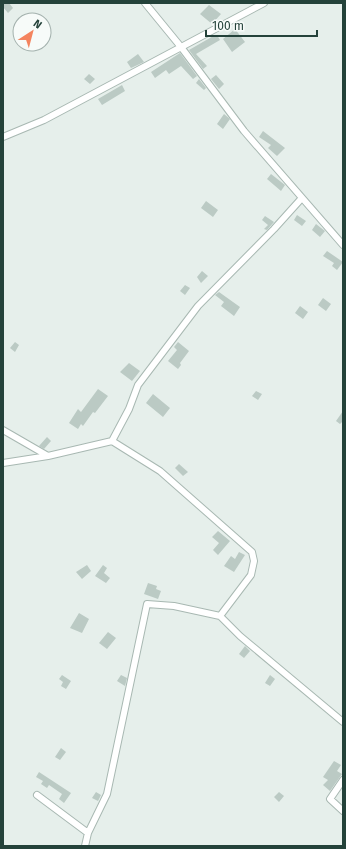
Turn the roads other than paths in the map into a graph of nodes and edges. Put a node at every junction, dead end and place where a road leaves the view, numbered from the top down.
1 (145, 3) edge
2 (264, 3) edge
3 (181, 47) junction
4 (3, 137) edge
5 (301, 199) junction
6 (343, 245) edge
7 (3, 430) edge
8 (112, 441) junction
9 (48, 456) junction
10 (3, 463) edge
11 (220, 616) junction
12 (343, 722) edge
13 (343, 780) edge
14 (37, 795) dead end
15 (343, 811) edge
16 (88, 833) junction
17 (85, 846) edge

1 - 3 street
2 - 3 street
3 - 4 street
3 - 5 street
5 - 6 street
5 - 8 street
7 - 9 street
8 - 9 street
8 - 11 street
9 - 10 street
11 - 12 street
11 - 16 street
13 - 15 street
14 - 16 street
16 - 17 street

